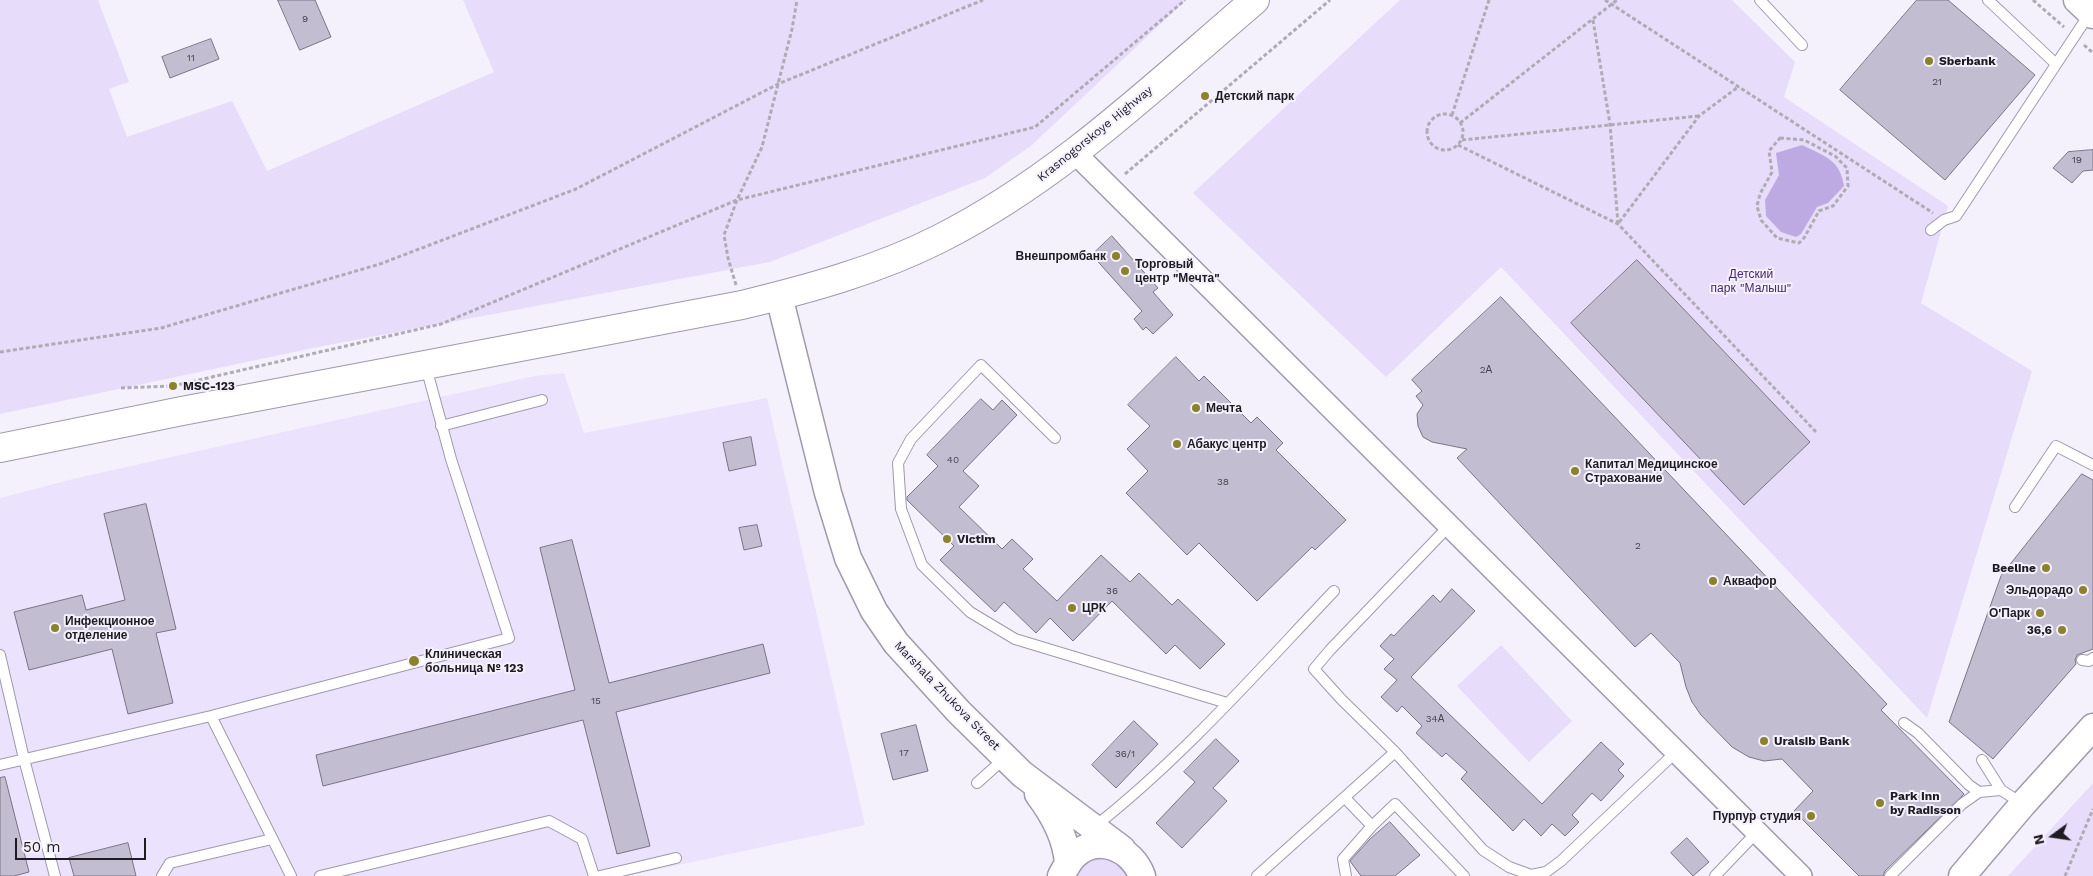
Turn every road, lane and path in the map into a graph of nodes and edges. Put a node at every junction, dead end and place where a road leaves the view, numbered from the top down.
1 (798, 0) edge
2 (983, 0) edge
3 (1185, 0) edge
4 (1255, 0) edge
5 (1330, 0) edge
6 (1490, 0) edge
7 (1605, 0) edge
8 (1617, 0) edge
9 (1760, 0) edge
10 (1988, 0) edge
11 (1611, 5) junction
12 (2087, 9) edge
13 (1593, 20) junction
14 (1802, 45) dead end
15 (2056, 64) junction
16 (778, 84) junction
17 (1738, 87) junction
18 (1452, 115) junction
19 (1699, 116) junction
20 (1460, 122) junction
21 (1610, 124) junction
22 (1809, 133) junction
23 (1462, 140) junction
24 (1804, 140) junction
25 (1458, 145) junction
26 (1075, 153) junction
27 (1125, 174) dead end
28 (737, 200) junction
29 (1944, 220) junction
30 (1618, 224) junction
31 (1931, 230) dead end
32 (780, 296) junction
33 (742, 305) junction
34 (0, 352) edge
35 (425, 365) junction
36 (121, 388) dead end
37 (542, 400) dead end
38 (441, 426) junction
39 (1817, 433) dead end
40 (1055, 438) dead end
41 (0, 448) edge
42 (2093, 465) edge
43 (2015, 507) dead end
44 (1450, 526) junction
45 (1334, 591) dead end
46 (0, 655) edge
47 (1227, 703) junction
48 (210, 716) junction
49 (1904, 723) dead end
50 (2093, 727) edge
51 (1395, 752) junction
52 (1676, 752) junction
53 (24, 759) junction
54 (1982, 760) dead end
55 (0, 765) edge
56 (1014, 766) junction
57 (978, 783) dead end
58 (2001, 790) junction
59 (1979, 792) junction
60 (1345, 798) junction
61 (2023, 804) junction
62 (2093, 809) edge
63 (1372, 826) junction
64 (1093, 828) junction
65 (1757, 832) junction
66 (272, 838) junction
67 (676, 858) dead end
68 (1137, 867) edge
69 (1064, 871) edge
70 (55, 876) edge
71 (162, 876) edge
72 (291, 876) edge
73 (320, 876) edge
74 (594, 876) edge
75 (600, 876) edge
76 (1257, 876) edge
77 (1346, 876) edge
78 (1464, 876) edge
79 (1715, 876) edge
80 (1801, 876) edge
81 (1890, 876) edge
82 (1962, 876) edge
83 (2065, 876) edge

1 - 16 path
2 - 16 path
3 - 28 path
4 - 26 main road, Krasnogorskoye Highway
5 - 27 path
6 - 18 path
7 - 11 path
8 - 11 path
9 - 14 lane
10 - 15 lane
11 - 13 path
11 - 17 path
12 - 15 lane
13 - 20 path
13 - 21 path
15 - 29 lane
16 - 28 path
16 - 34 path
17 - 19 path
17 - 22 path
18 - 20 path
18 - 25 path
19 - 21 path
19 - 30 path
20 - 23 path
21 - 23 path
21 - 30 path
22 - 24 path
22 - 29 path
23 - 25 path
24 - 24 path
25 - 30 path
26 - 32 main road, Krasnogorskoye Highway
26 - 44 street
28 - 33 path
28 - 36 path
29 - 31 lane
30 - 39 path
32 - 33 main road, Krasnogorskoye Highway
32 - 56 street, Marshala Zhukova Street
33 - 35 main road, Krasnogorskoye Highway
35 - 38 lane
35 - 41 main road, Krasnogorskoye Highway
37 - 38 lane
38 - 48 lane
40 - 47 lane
42 - 43 lane
44 - 51 lane
44 - 52 street
45 - 47 lane
46 - 53 lane
47 - 64 lane
48 - 53 lane
48 - 66 lane
49 - 59 lane
50 - 61 street
51 - 52 lane
51 - 60 lane
52 - 65 street
53 - 55 lane
53 - 70 lane
54 - 58 lane
56 - 57 lane
56 - 64 street, Marshala Zhukova Street
56 - 69 street
58 - 59 lane
58 - 61 lane
59 - 81 lane
60 - 63 lane
60 - 76 lane
61 - 82 street
62 - 83 path
63 - 77 lane
63 - 78 lane
64 - 68 street, Marshala Zhukova Street
65 - 79 lane
65 - 80 street
66 - 71 lane
66 - 72 lane
67 - 75 lane
68 - 69 street
73 - 74 lane

